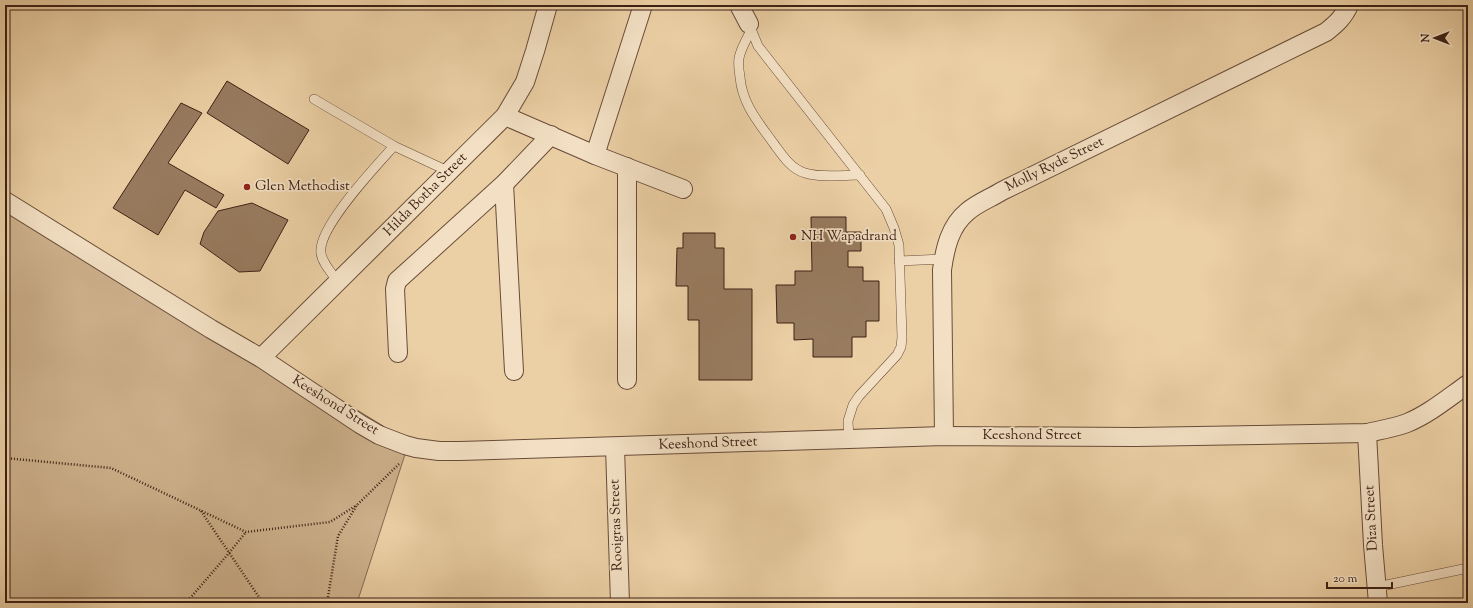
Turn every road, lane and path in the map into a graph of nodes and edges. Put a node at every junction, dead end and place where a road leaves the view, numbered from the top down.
1 (548, 5) edge
2 (643, 5) edge
3 (739, 5) edge
4 (1347, 9) edge
5 (750, 27) junction
6 (314, 99) dead end
7 (505, 116) junction
8 (551, 135) junction
9 (394, 146) junction
10 (595, 155) junction
11 (627, 167) junction
12 (450, 172) junction
13 (860, 175) junction
14 (504, 184) junction
15 (683, 189) dead end
16 (5, 201) edge
17 (943, 259) junction
18 (900, 261) junction
19 (338, 282) junction
20 (398, 353) dead end
21 (261, 358) junction
22 (514, 371) dead end
23 (627, 380) dead end
24 (1468, 384) edge
25 (1367, 433) junction
26 (944, 436) junction
27 (849, 439) junction
28 (400, 443) junction
29 (615, 447) junction
30 (5, 458) edge
31 (357, 505) junction
32 (201, 511) junction
33 (246, 532) junction
34 (229, 553) junction
35 (1468, 568) edge
36 (1378, 595) edge
37 (186, 603) edge
38 (263, 603) edge
39 (327, 603) edge
40 (620, 603) edge

1 - 7 street, Hilda Botha Street
2 - 10 street
3 - 5 street
4 - 17 street, Molly Ryde Street
5 - 13 lane
5 - 13 lane
6 - 9 lane
7 - 8 street
7 - 12 street, Hilda Botha Street
8 - 10 street
8 - 14 street
9 - 12 lane
9 - 19 lane
10 - 11 street
11 - 15 street
11 - 23 street
12 - 19 street, Hilda Botha Street
13 - 18 lane
14 - 20 street
14 - 22 street
16 - 21 street, Keeshond Street
17 - 18 lane
17 - 26 street, Molly Ryde Street
18 - 27 lane
19 - 21 street, Hilda Botha Street
21 - 28 street, Keeshond Street
24 - 25 street, Keeshond Street
25 - 26 street, Keeshond Street
25 - 36 street, Diza Street
26 - 27 street, Keeshond Street
27 - 29 street, Keeshond Street
28 - 29 street, Keeshond Street
28 - 31 path
29 - 40 street, Rooigras Street
30 - 32 path
31 - 33 path
31 - 39 path
32 - 33 path
32 - 34 path
33 - 34 path
34 - 37 path
34 - 38 path
35 - 36 lane

